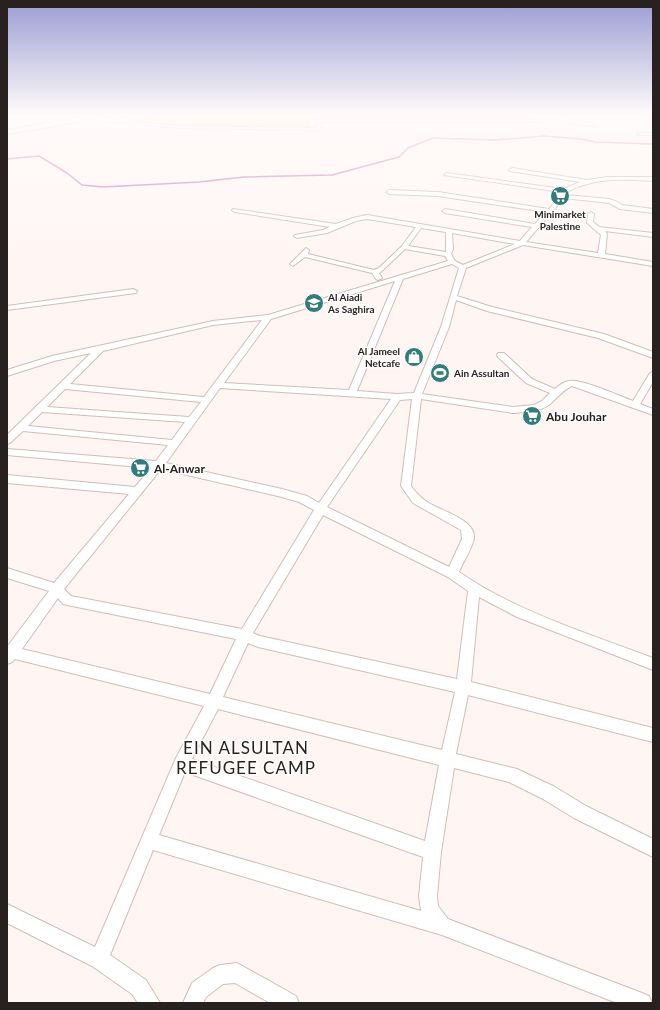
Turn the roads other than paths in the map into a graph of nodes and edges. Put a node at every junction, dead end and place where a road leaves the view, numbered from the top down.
1 (512, 170) dead end
2 (447, 175) dead end
3 (653, 179) edge
4 (585, 181) junction
5 (389, 192) dead end
6 (563, 194) junction
7 (235, 210) dead end
8 (445, 211) dead end
9 (550, 211) junction
10 (653, 211) edge
11 (591, 214) dead end
12 (336, 226) junction
13 (536, 226) junction
14 (419, 227) junction
15 (599, 229) junction
16 (449, 232) junction
17 (653, 235) edge
18 (296, 236) dead end
19 (522, 243) junction
20 (404, 247) junction
21 (601, 256) junction
22 (450, 258) junction
23 (293, 264) dead end
24 (653, 264) edge
25 (463, 267) junction
26 (375, 272) junction
27 (400, 278) junction
28 (380, 284) junction
29 (133, 291) dead end
30 (453, 297) junction
31 (7, 308) edge
32 (268, 317) junction
33 (100, 349) junction
34 (501, 355) dead end
35 (653, 355) edge
36 (7, 373) edge
37 (653, 375) edge
38 (220, 385) junction
39 (63, 386) junction
40 (555, 392) junction
41 (352, 393) junction
42 (417, 396) junction
43 (397, 397) junction
44 (208, 400) junction
45 (635, 405) junction
46 (41, 409) junction
47 (653, 412) edge
48 (192, 420) junction
49 (22, 428) junction
50 (7, 441) edge
51 (175, 443) junction
52 (7, 452) edge
53 (158, 465) junction
54 (7, 479) edge
55 (137, 491) junction
56 (321, 508) junction
57 (7, 573) edge
58 (452, 574) junction
59 (57, 589) junction
60 (474, 589) junction
61 (245, 634) junction
62 (9, 655) edge
63 (653, 664) edge
64 (463, 687) junction
65 (214, 702) junction
66 (653, 735) edge
67 (447, 761) junction
68 (180, 763) junction
69 (148, 840) junction
70 (653, 848) edge
71 (432, 852) junction
72 (7, 913) edge
73 (442, 926) junction
74 (98, 959) junction
75 (150, 1003) edge
76 (193, 1003) edge
77 (289, 1003) edge
78 (642, 1003) edge

1 - 4 street
2 - 6 street
3 - 4 street
4 - 6 street
5 - 9 street
6 - 9 street
6 - 10 street
7 - 12 street
8 - 13 street
9 - 13 street
11 - 15 street
12 - 14 street
12 - 18 street
13 - 19 street
14 - 16 street
14 - 20 street
15 - 17 street
15 - 21 street
16 - 19 street
16 - 22 street
19 - 21 street
19 - 25 street
20 - 22 street
20 - 26 street
21 - 24 street
22 - 25 street
22 - 27 street
23 - 26 street
25 - 30 street
26 - 28 street
27 - 28 street
27 - 41 street
28 - 32 street
29 - 31 street
30 - 35 street
30 - 42 street
32 - 33 street
32 - 38 street
33 - 36 street
33 - 39 street
34 - 40 street
37 - 45 street
38 - 41 street
38 - 44 street
39 - 44 street
39 - 46 street
40 - 42 street
40 - 45 street
41 - 43 street
42 - 43 street
42 - 58 street
43 - 56 street
44 - 48 street
45 - 47 street
46 - 48 street
46 - 49 street
48 - 51 street
49 - 50 street
49 - 51 street
51 - 53 street
52 - 53 street
53 - 55 street
53 - 56 street
54 - 55 street
55 - 59 street
56 - 58 street
56 - 61 street
57 - 59 street
58 - 60 street
59 - 61 street
59 - 62 street
60 - 63 street
60 - 64 street
61 - 64 street
61 - 65 street
62 - 65 street
64 - 66 street
64 - 67 street
65 - 67 street
65 - 68 street
67 - 70 street
67 - 71 street
68 - 69 street
68 - 71 street
69 - 73 street
69 - 74 street
71 - 73 street
72 - 74 street
73 - 78 street
74 - 75 street
76 - 77 street

